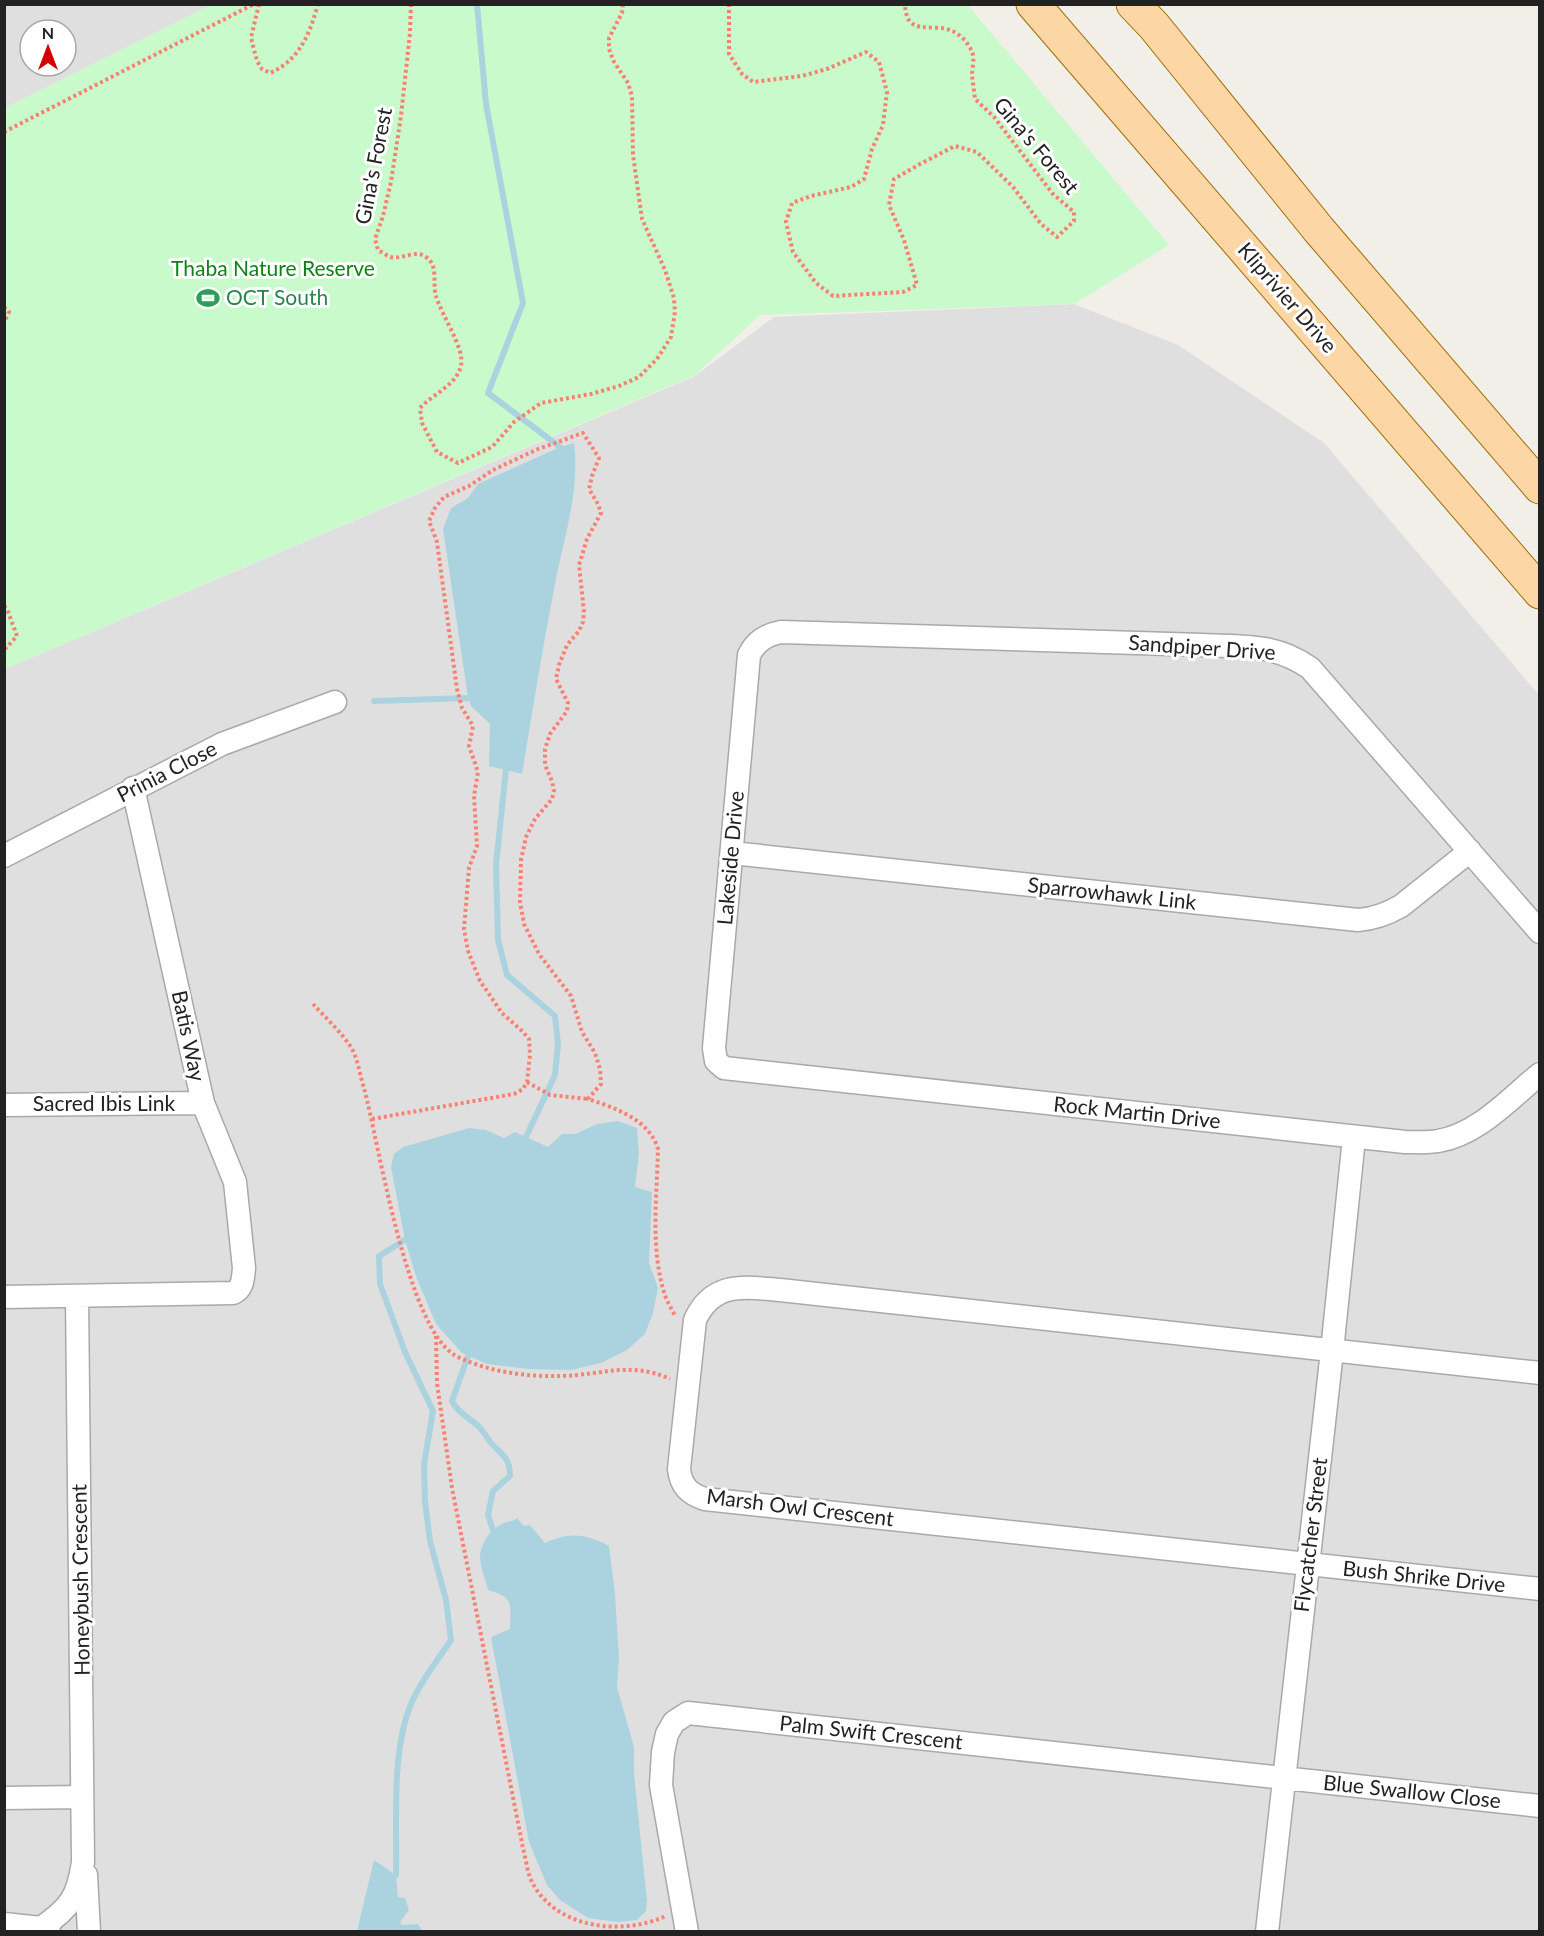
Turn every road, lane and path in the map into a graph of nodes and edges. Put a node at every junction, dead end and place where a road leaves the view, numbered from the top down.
1 (254, 4) edge
2 (259, 4) edge
3 (318, 4) edge
4 (411, 4) edge
5 (623, 4) edge
6 (729, 4) edge
7 (905, 4) edge
8 (1033, 4) edge
9 (1142, 12) edge
10 (4, 132) edge
11 (4, 307) edge
12 (4, 322) edge
13 (1539, 487) edge
14 (1539, 592) edge
15 (4, 606) edge
16 (4, 650) edge
17 (749, 655) joint
18 (335, 702) dead end
19 (133, 788) junction
20 (1470, 851) junction
21 (732, 853) junction
22 (4, 856) edge
23 (1539, 932) edge
24 (314, 1004) dead end
25 (716, 1061) joint
26 (1539, 1074) edge
27 (527, 1082) junction
28 (588, 1099) junction
29 (203, 1103) junction
30 (4, 1105) edge
31 (372, 1119) junction
32 (1354, 1138) junction
33 (4, 1297) edge
34 (77, 1297) junction
35 (436, 1336) junction
36 (692, 1338) junction
37 (1332, 1351) junction
38 (1539, 1373) edge
39 (687, 1387) junction
40 (1308, 1564) junction
41 (1539, 1589) edge
42 (1284, 1778) junction
43 (82, 1797) junction
44 (4, 1798) edge
45 (1539, 1806) edge
46 (83, 1862) junction
47 (683, 1908) junction
48 (4, 1924) edge
49 (45, 1930) edge
50 (89, 1932) edge
51 (687, 1932) edge
52 (1268, 1932) edge

1 - 10 path
2 - 3 path
4 - 5 path, Gina's Forest
6 - 7 path, Gina's Forest
8 - 14 main road, Kliprivier Drive
9 - 13 main road
11 - 12 path
15 - 16 path
17 - 20 street, Sandpiper Drive
17 - 21 street, Lakeside Drive
18 - 19 street, Prinia Close
19 - 22 street, Prinia Close
19 - 29 street, Batis Way
20 - 21 street, Sparrowhawk Link
20 - 23 street, Sandpiper Drive
21 - 25 street, Lakeside Drive
24 - 31 path
25 - 32 street, Rock Martin Drive
26 - 32 street, Rock Martin Drive
27 - 28 path
27 - 28 path
27 - 31 path
28 - 36 path
29 - 30 street, Sacred Ibis Link
29 - 34 street, Batis Way
31 - 35 path
32 - 37 street, Flycatcher Street
33 - 34 street
34 - 43 street, Honeybush Crescent
35 - 39 path
35 - 47 path
36 - 37 street, Marsh Owl Crescent
36 - 39 street, Marsh Owl Crescent
37 - 38 street, Marsh Owl Crescent
37 - 40 street, Flycatcher Street
39 - 40 street, Marsh Owl Crescent
40 - 41 street, Bush Shrike Drive
40 - 42 street, Flycatcher Street
42 - 45 street, Blue Swallow Close
42 - 47 street, Palm Swift Crescent
42 - 52 street, Flycatcher Street
43 - 44 street
43 - 46 street, Honeybush Crescent
46 - 49 street, Honeybush Crescent
46 - 50 street, Honeybush Crescent
47 - 51 street, Palm Swift Crescent
48 - 49 street

